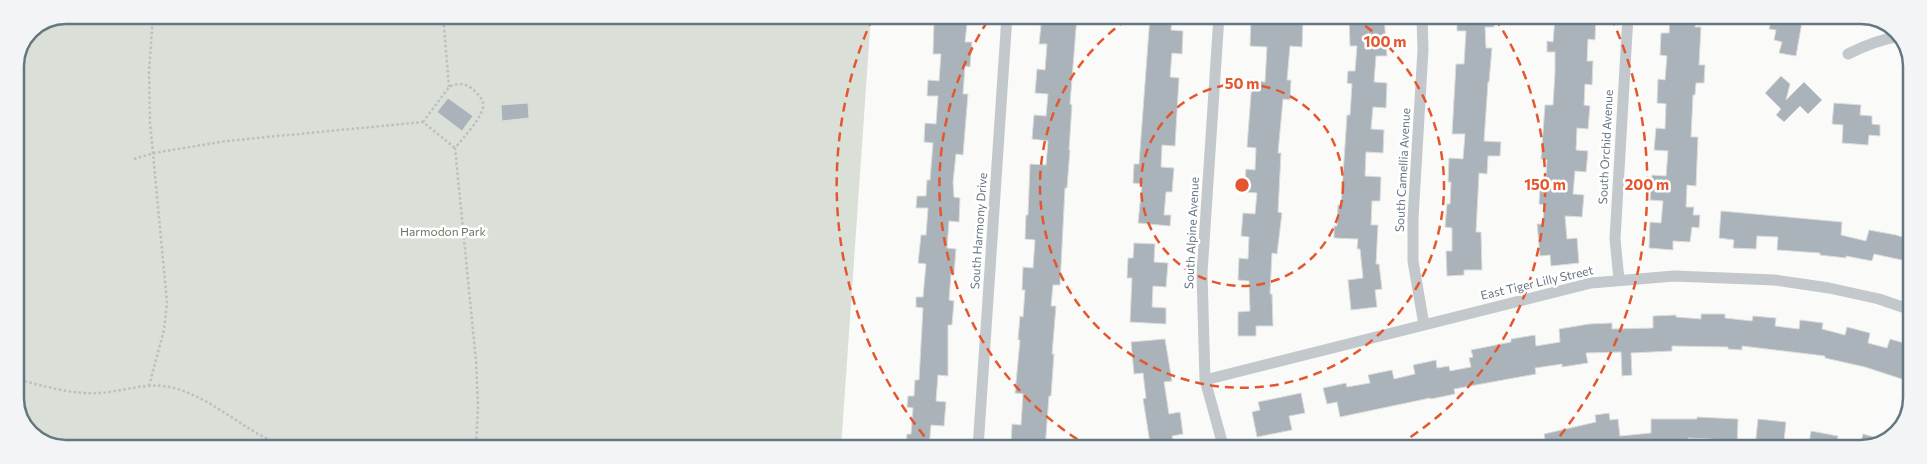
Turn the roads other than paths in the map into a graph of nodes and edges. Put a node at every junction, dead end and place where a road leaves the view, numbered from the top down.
1 (1006, 24) edge
2 (1218, 24) edge
3 (1422, 24) edge
4 (1628, 24) edge
5 (1892, 37) edge
6 (1848, 54) dead end
7 (1619, 280) junction
8 (1903, 307) edge
9 (1424, 325) junction
10 (1204, 380) junction
11 (979, 440) edge
12 (1221, 440) edge

1 - 11 street, South Harmony Drive
2 - 10 street, South Alpine Avenue
3 - 9 street, South Camellia Avenue
4 - 7 street, South Orchid Avenue
5 - 6 street
7 - 8 street, East Tiger Lilly Street
7 - 9 street, East Tiger Lilly Street
9 - 10 street, East Tiger Lilly Street
10 - 12 street, South Alpine Avenue

